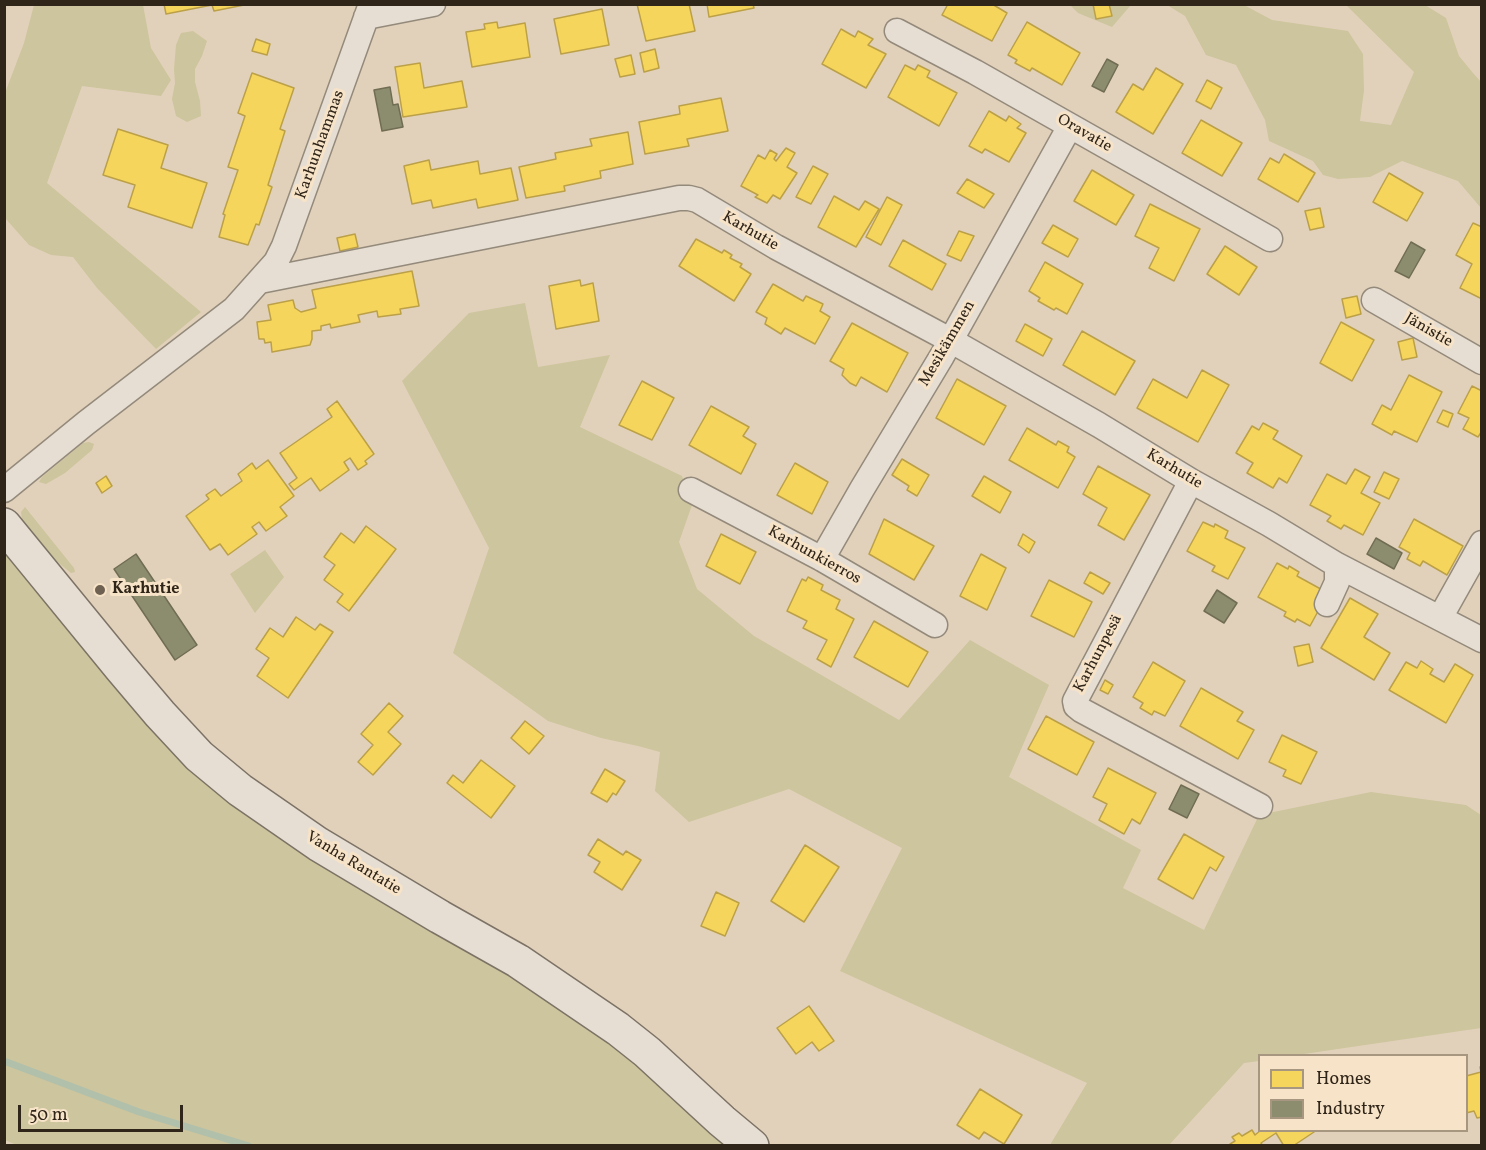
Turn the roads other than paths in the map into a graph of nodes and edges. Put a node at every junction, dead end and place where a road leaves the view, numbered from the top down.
1 (433, 4) edge
2 (369, 11) edge
3 (897, 31) dead end
4 (1070, 126) junction
5 (1270, 239) dead end
6 (260, 281) junction
7 (1374, 300) dead end
8 (950, 340) junction
9 (1482, 362) edge
10 (1191, 481) junction
11 (4, 490) edge
12 (691, 490) dead end
13 (4, 525) edge
14 (1482, 543) edge
15 (822, 559) junction
16 (1337, 565) junction
17 (1327, 604) dead end
18 (1440, 618) junction
19 (935, 625) dead end
20 (1482, 640) edge
21 (1260, 806) dead end
22 (752, 1146) edge

1 - 2 street
2 - 6 street, Karhunhammas
3 - 4 street, Oravatie
4 - 5 street, Oravatie
4 - 8 street, Mesikämmen
6 - 8 street, Karhutie
6 - 11 street
7 - 9 street, Jänistie
8 - 10 street, Karhutie
8 - 15 street, Mesikämmen
10 - 16 street, Karhutie
10 - 21 street, Karhunpesä
12 - 15 street, Karhunkierros
13 - 22 main road, Vanha Rantatie
14 - 18 street
15 - 19 street, Karhunkierros
16 - 17 street
16 - 18 street, Karhutie
18 - 20 street, Karhutie

